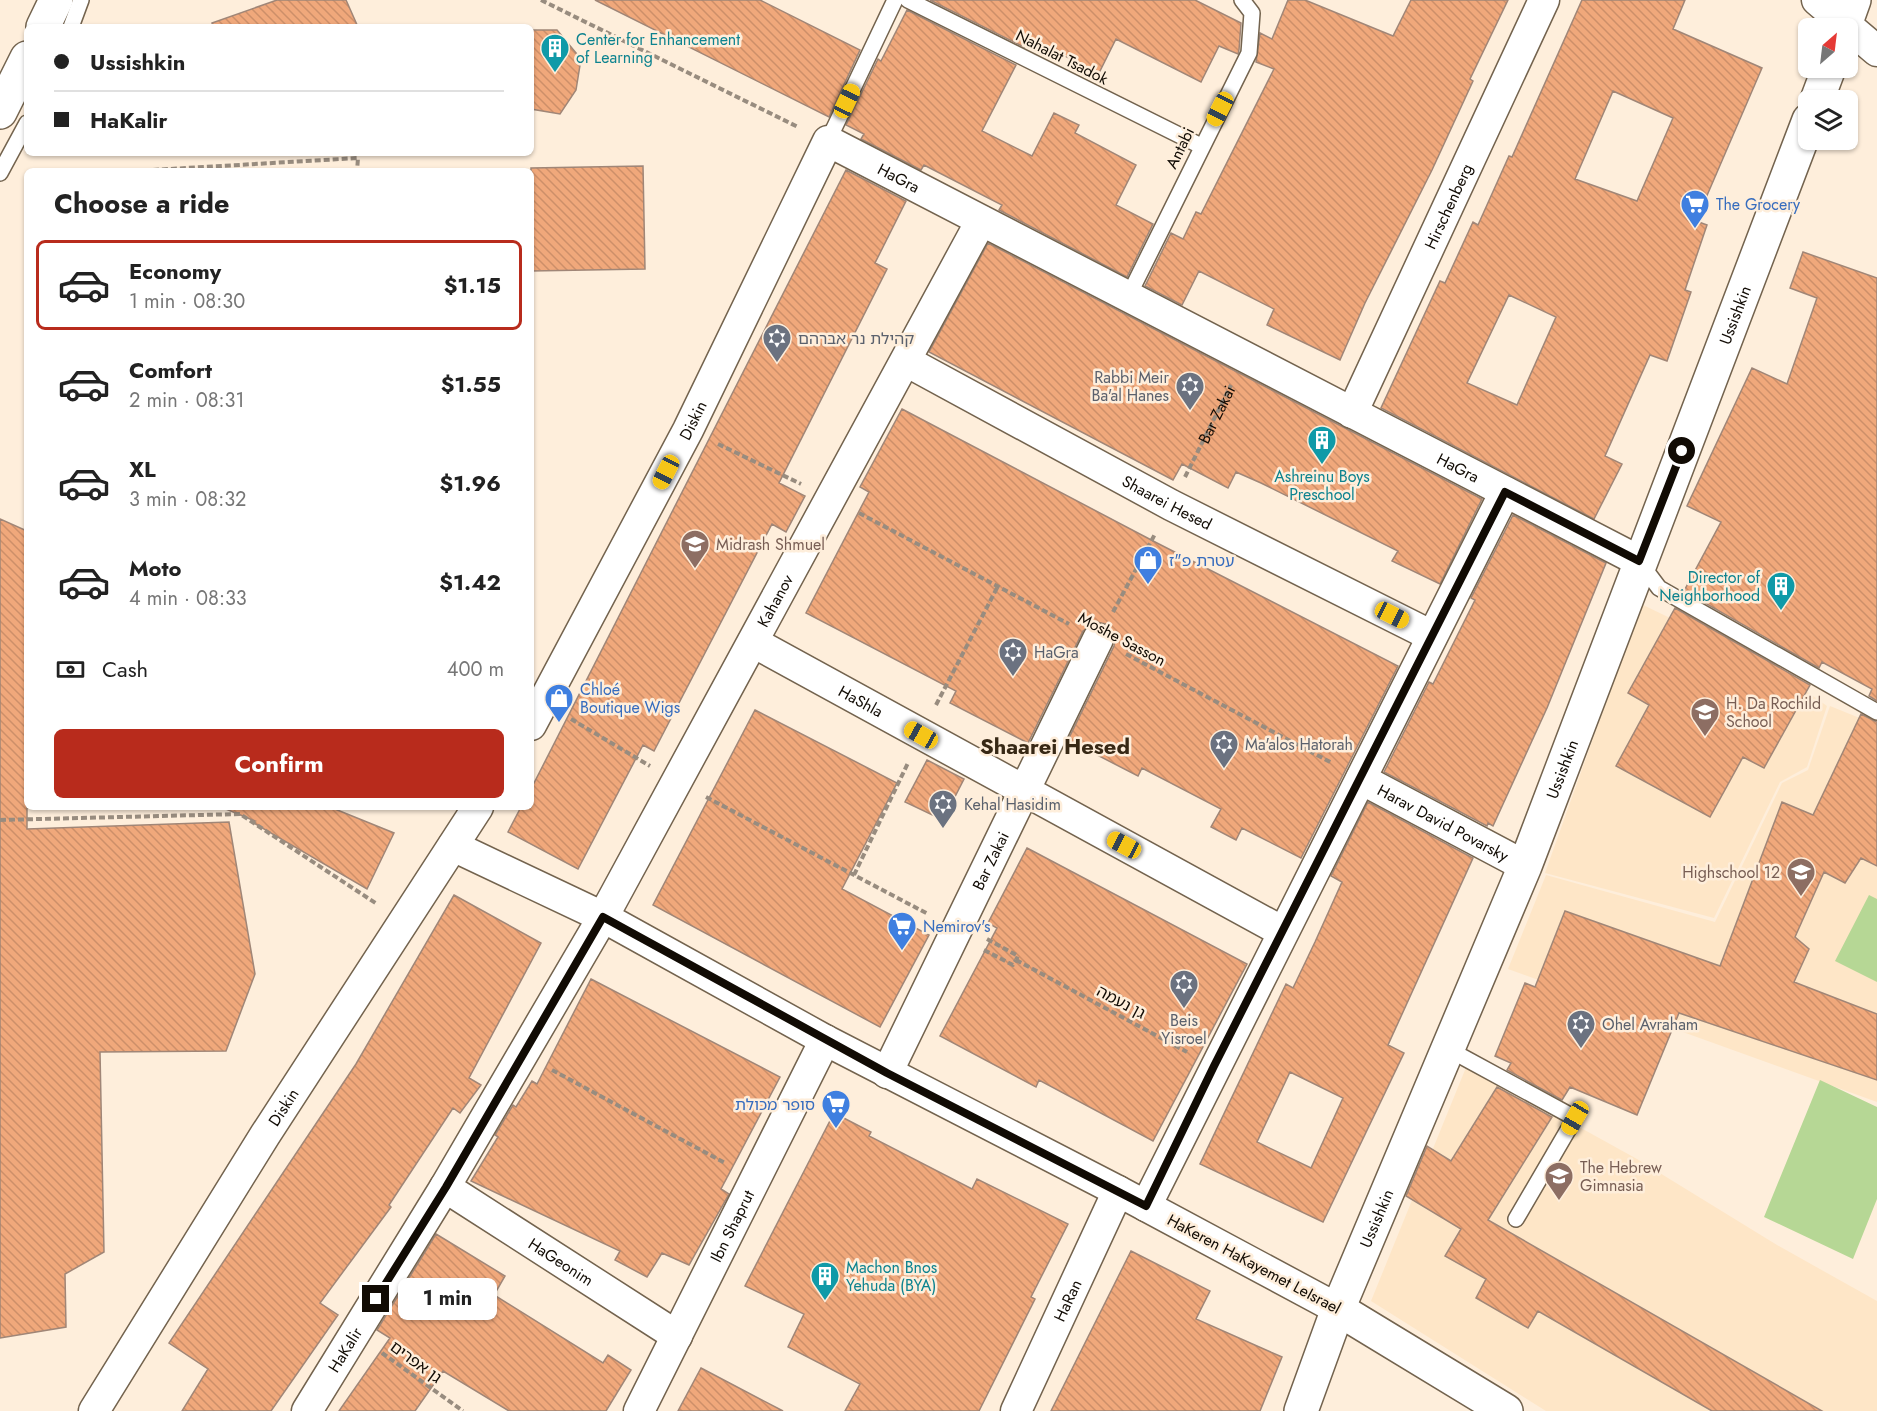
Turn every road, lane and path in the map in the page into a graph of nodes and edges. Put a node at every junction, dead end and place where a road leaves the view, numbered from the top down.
1 (56, 0) edge
2 (81, 0) edge
3 (541, 0) edge
4 (895, 0) edge
5 (908, 0) edge
6 (1242, 0) edge
7 (1544, 0) edge
8 (1817, 0) edge
9 (1848, 17) edge
10 (44, 24) edge
11 (72, 24) edge
12 (1877, 51) edge
13 (24, 64) edge
14 (0, 112) edge
15 (24, 129) edge
16 (828, 141) junction
17 (1201, 146) junction
18 (1798, 149) edge
19 (186, 168) edge
20 (357, 168) edge
21 (0, 173) edge
22 (981, 221) junction
23 (1128, 297) junction
24 (1245, 357) junction
25 (906, 361) junction
26 (1352, 413) junction
27 (710, 440) dead end
28 (1188, 471) dead end
29 (807, 486) dead end
30 (1505, 492) junction
31 (1171, 505) junction
32 (872, 520) dead end
33 (1639, 561) junction
34 (998, 586) junction
35 (1432, 636) junction
36 (1098, 639) junction
37 (753, 642) junction
38 (1877, 712) edge
39 (538, 715) edge
40 (921, 735) junction
41 (1361, 779) junction
42 (677, 781) junction
43 (1024, 791) junction
44 (476, 810) edge
45 (0, 820) edge
46 (453, 846) junction
47 (1525, 866) junction
48 (854, 875) junction
49 (603, 917) junction
50 (404, 922) junction
51 (957, 929) junction
52 (1283, 932) junction
53 (1016, 960) dead end
54 (825, 1040) junction
55 (1448, 1049) junction
56 (1214, 1066) junction
57 (887, 1073) junction
58 (576, 1083) dead end
59 (755, 1179) junction
60 (446, 1187) junction
61 (1118, 1191) junction
62 (1146, 1206) junction
63 (1516, 1220) dead end
64 (1338, 1309) junction
65 (355, 1333) junction
66 (676, 1336) junction
67 (94, 1411) edge
68 (307, 1411) edge
69 (463, 1411) edge
70 (639, 1411) edge
71 (1016, 1411) edge
72 (1301, 1411) edge
73 (1506, 1411) edge

1 - 10 street
2 - 11 lane
3 - 16 path
4 - 16 lane
5 - 17 lane, Nahalat Tsadok
6 - 17 lane, Antabi
7 - 26 street, Hirschenberg
8 - 9 street
9 - 12 street
13 - 14 street
15 - 21 lane
16 - 22 street, HaGra
16 - 39 street, Diskin
17 - 23 lane, Antabi
18 - 33 street, Ussishkin
19 - 20 path
22 - 23 street, HaGra
22 - 25 street, Kahanov
23 - 24 street, HaGra
24 - 26 street, HaGra
24 - 28 path, Bar Zakai
25 - 31 street, Shaarei Hesed
25 - 37 street, Kahanov
26 - 30 street, HaGra
27 - 29 path
30 - 33 street, HaGra
30 - 35 street
31 - 35 street, Shaarei Hesed
31 - 36 path
32 - 34 path, Moshe Sasson
33 - 38 lane
33 - 47 street, Ussishkin
34 - 36 path, Moshe Sasson
34 - 40 path
35 - 41 street
36 - 41 path, Moshe Sasson
36 - 43 street, Bar Zakai
37 - 40 street, HaShla
37 - 42 street, Kahanov
39 - 42 path
40 - 43 street, HaShla
40 - 48 path
41 - 47 street, Harav David Povarsky
41 - 52 street
42 - 48 path
42 - 49 street, Kahanov
43 - 51 street, Bar Zakai
43 - 52 street, HaShla
44 - 46 street, Diskin
45 - 50 path
46 - 49 street, HaKeren HaKayemet LeIsrael
46 - 50 street, Diskin
47 - 55 street, Ussishkin
48 - 51 path
49 - 54 street, HaKeren HaKayemet LeIsrael
49 - 60 street, HaKalir
50 - 67 street, Diskin
51 - 57 street, Bar Zakai
52 - 56 street
53 - 56 path, גן נעמה
54 - 57 street, HaKeren HaKayemet LeIsrael
54 - 59 street, Ibn Shaprut
55 - 63 lane
55 - 64 street, Ussishkin
56 - 62 street
57 - 61 street, HaKeren HaKayemet LeIsrael
58 - 59 path
59 - 66 street, Ibn Shaprut
60 - 65 street, HaKalir
60 - 66 street, HaGeonim
61 - 62 street, HaKeren HaKayemet LeIsrael
61 - 71 street, HaRan
62 - 64 street, HaKeren HaKayemet LeIsrael
64 - 72 street, Ussishkin
64 - 73 street, HaKeren HaKayemet LeIsrael
65 - 68 street, HaKalir
65 - 69 path, גן אפרים
66 - 70 street, Ibn Shaprut

